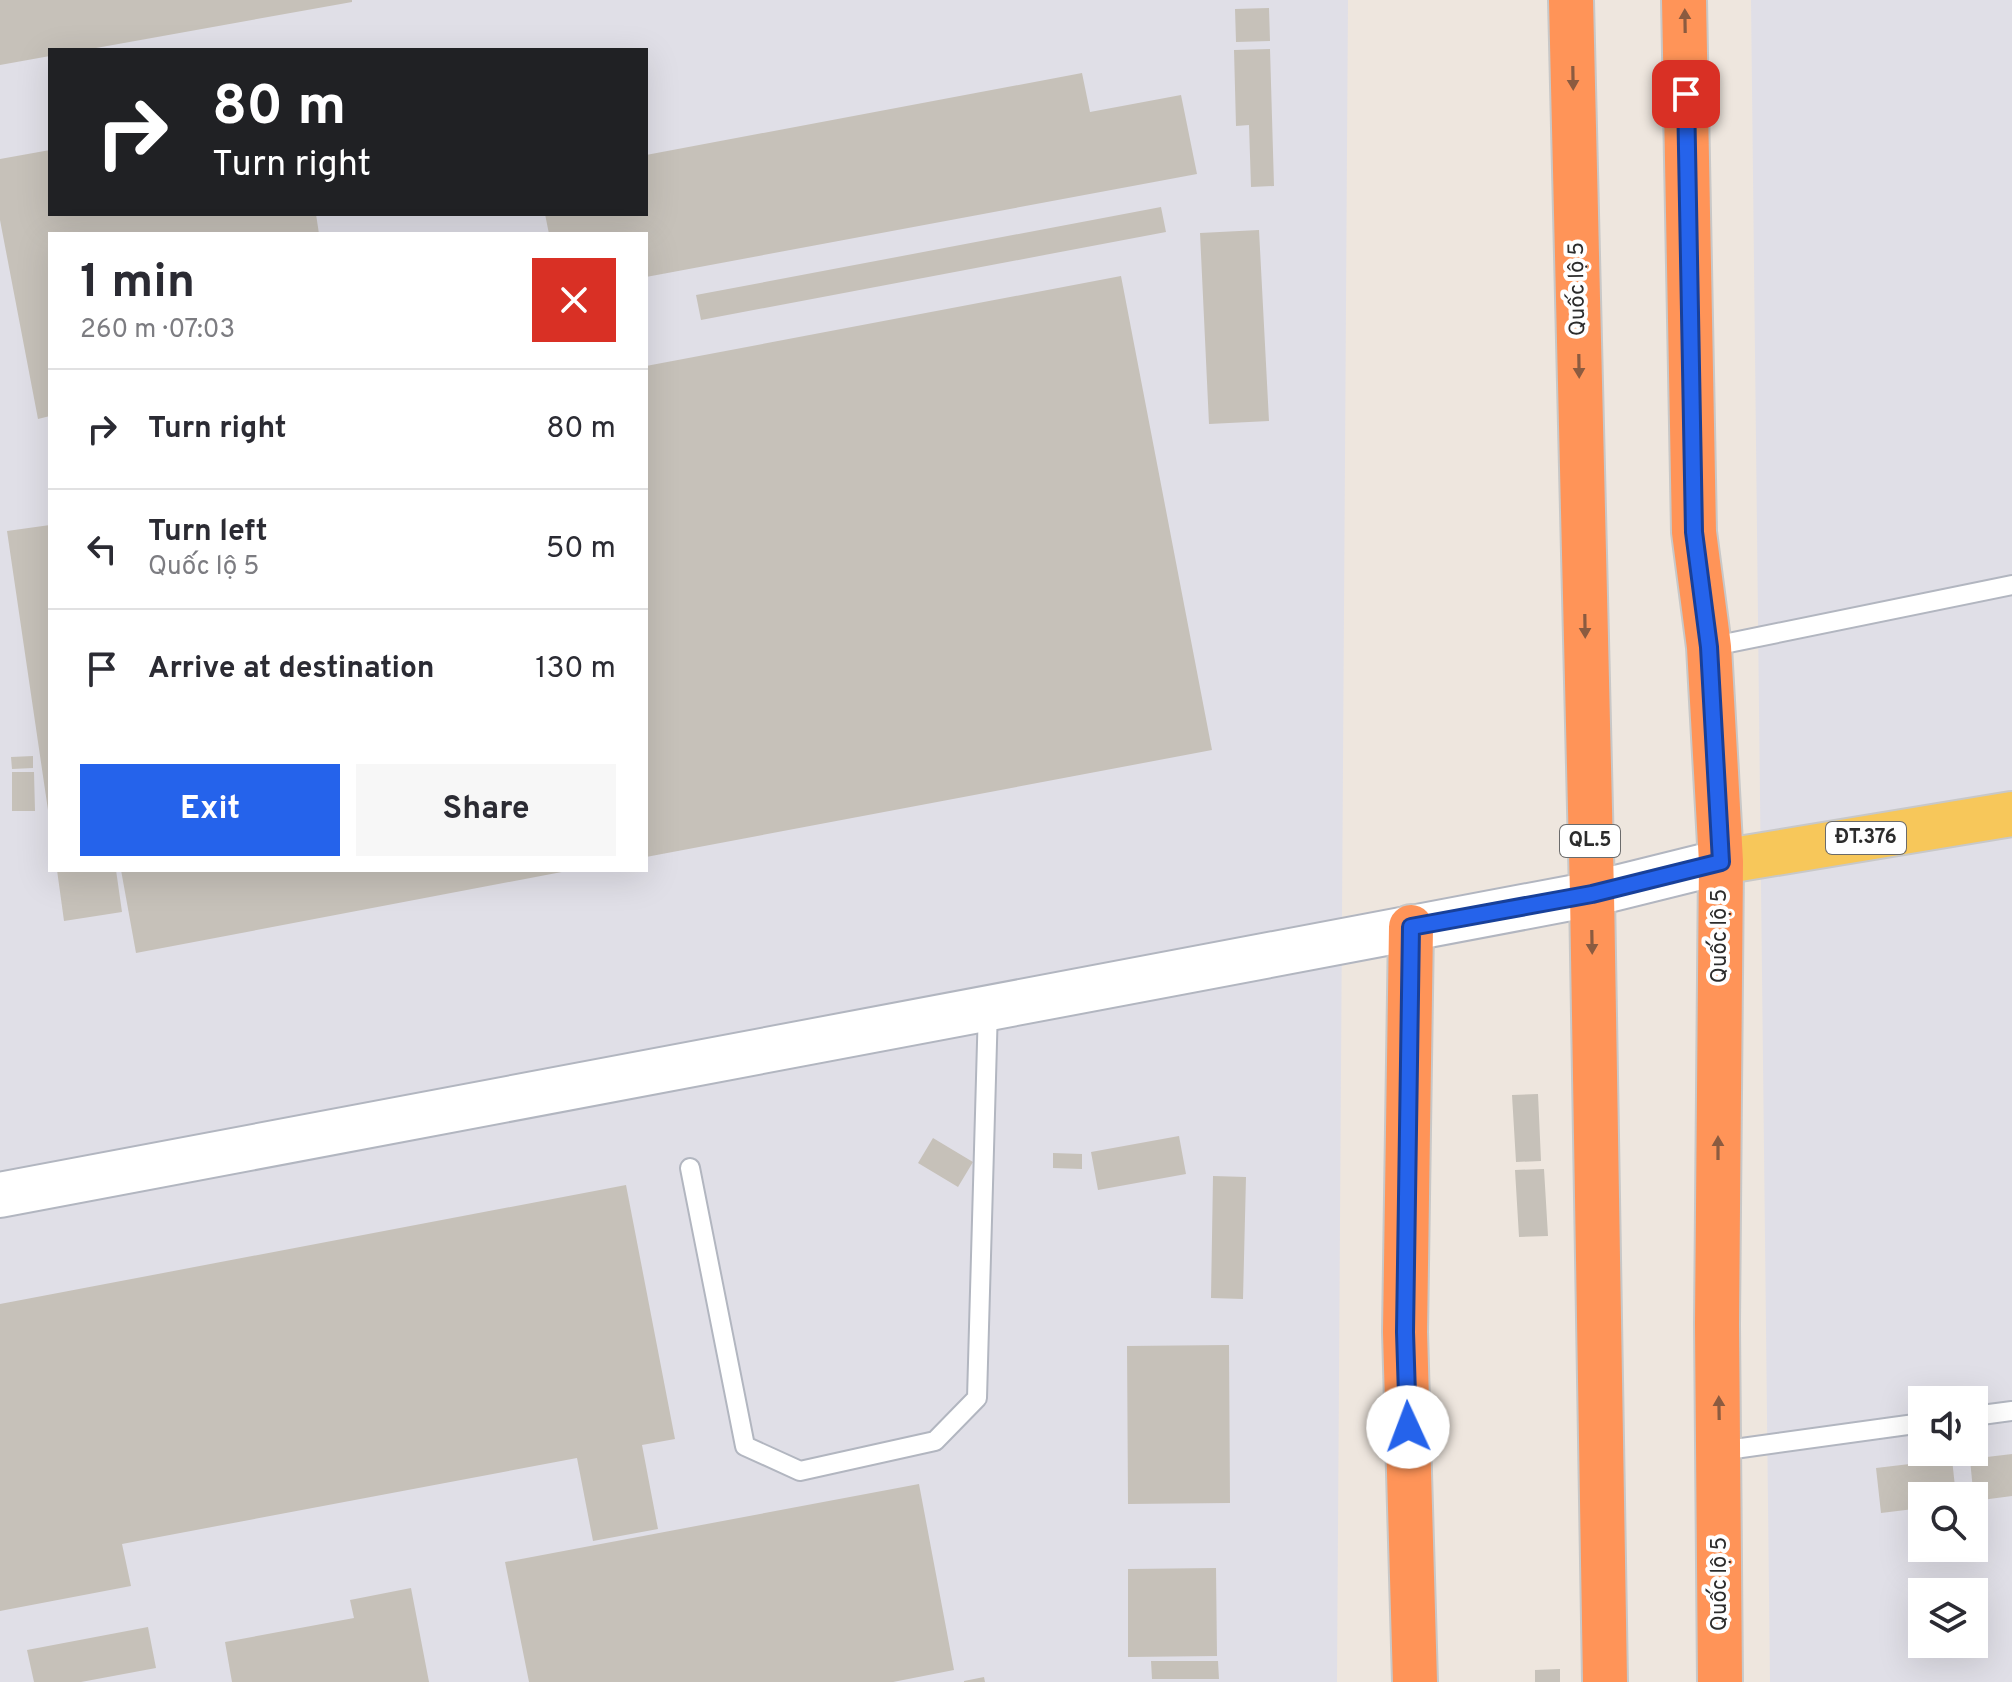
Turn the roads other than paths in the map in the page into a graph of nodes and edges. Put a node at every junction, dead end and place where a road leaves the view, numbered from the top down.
1 (1571, 0) edge
2 (1684, 0) edge
3 (2012, 585) edge
4 (1709, 647) junction
5 (2012, 814) edge
6 (1721, 862) junction
7 (1592, 894) junction
8 (1411, 927) junction
9 (988, 1007) junction
10 (690, 1168) dead end
11 (0, 1195) edge
12 (2012, 1411) edge
13 (1988, 1414) edge
14 (1908, 1425) edge
15 (1720, 1451) junction
16 (1415, 1682) edge
17 (1605, 1682) edge
18 (1720, 1682) edge

1 -> 7 highway, Quốc lộ 5 / QL.5
4 -> 2 highway, Quốc lộ 5
3 - 4 lane
4 - 6 highway, Quốc lộ 5
5 - 6 main road, ĐT.376
6 - 7 main road
15 -> 6 highway, Quốc lộ 5
7 - 8 main road
7 -> 17 highway, Quốc lộ 5 / QL.5
8 - 9 main road
8 - 16 highway
9 - 10 lane
9 - 11 main road
12 - 13 lane
14 - 15 lane
15 - 18 highway, Quốc lộ 5

